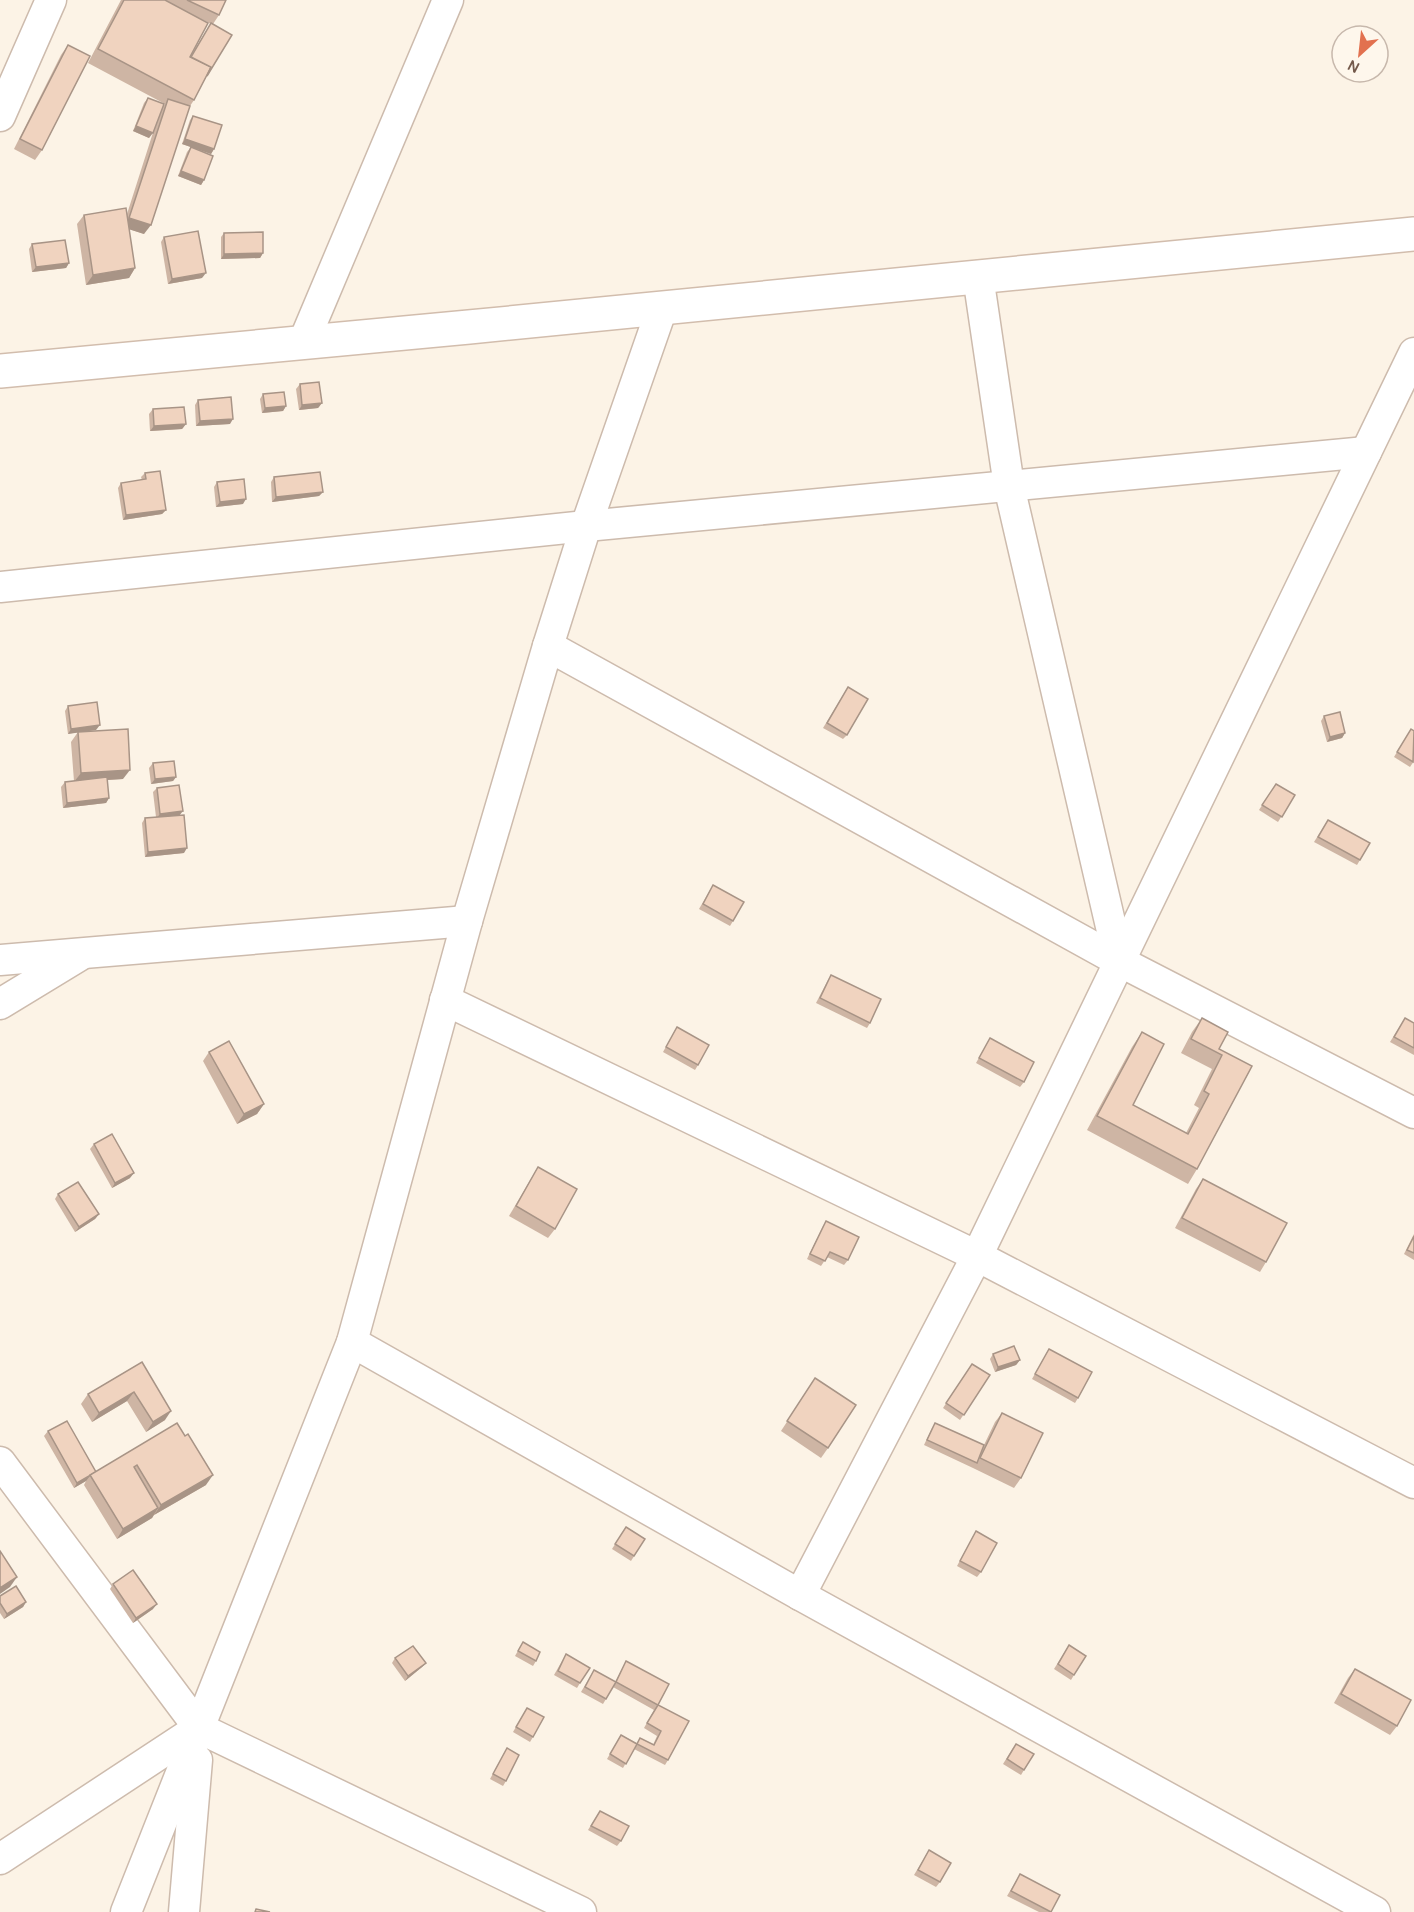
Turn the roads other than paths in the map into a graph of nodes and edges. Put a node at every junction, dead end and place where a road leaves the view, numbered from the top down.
1 (51, 0) edge
2 (448, 0) edge
3 (0, 116) edge
4 (1414, 234) edge
5 (978, 276) junction
6 (662, 308) junction
7 (304, 341) junction
8 (1414, 353) edge
9 (0, 371) edge
10 (1366, 452) junction
11 (1009, 486) junction
12 (586, 526) junction
13 (0, 587) edge
14 (548, 646) junction
15 (467, 921) junction
16 (84, 953) junction
17 (0, 960) edge
18 (1119, 961) junction
19 (445, 1000) junction
20 (0, 1004) edge
21 (1414, 1113) edge
22 (977, 1256) junction
23 (352, 1342) junction
24 (0, 1462) edge
25 (1414, 1483) edge
26 (800, 1595) junction
27 (200, 1728) junction
28 (0, 1859) edge
29 (126, 1912) edge
30 (184, 1912) edge
31 (581, 1912) edge
32 (1375, 1912) edge

1 - 3 street
2 - 7 street
4 - 5 street
5 - 6 street
5 - 11 street
6 - 7 street
6 - 12 street
7 - 9 street
8 - 10 street
10 - 11 street
10 - 18 street
11 - 12 street
11 - 18 street
12 - 13 street
12 - 14 street
14 - 15 street
14 - 18 street
15 - 16 street
15 - 19 street
16 - 17 street
16 - 20 street
18 - 21 street
18 - 22 street
19 - 22 street
19 - 23 street
22 - 25 street
22 - 26 street
23 - 26 street
23 - 27 street
24 - 27 street
26 - 32 street
27 - 28 street
27 - 29 street
27 - 30 street
27 - 31 street

